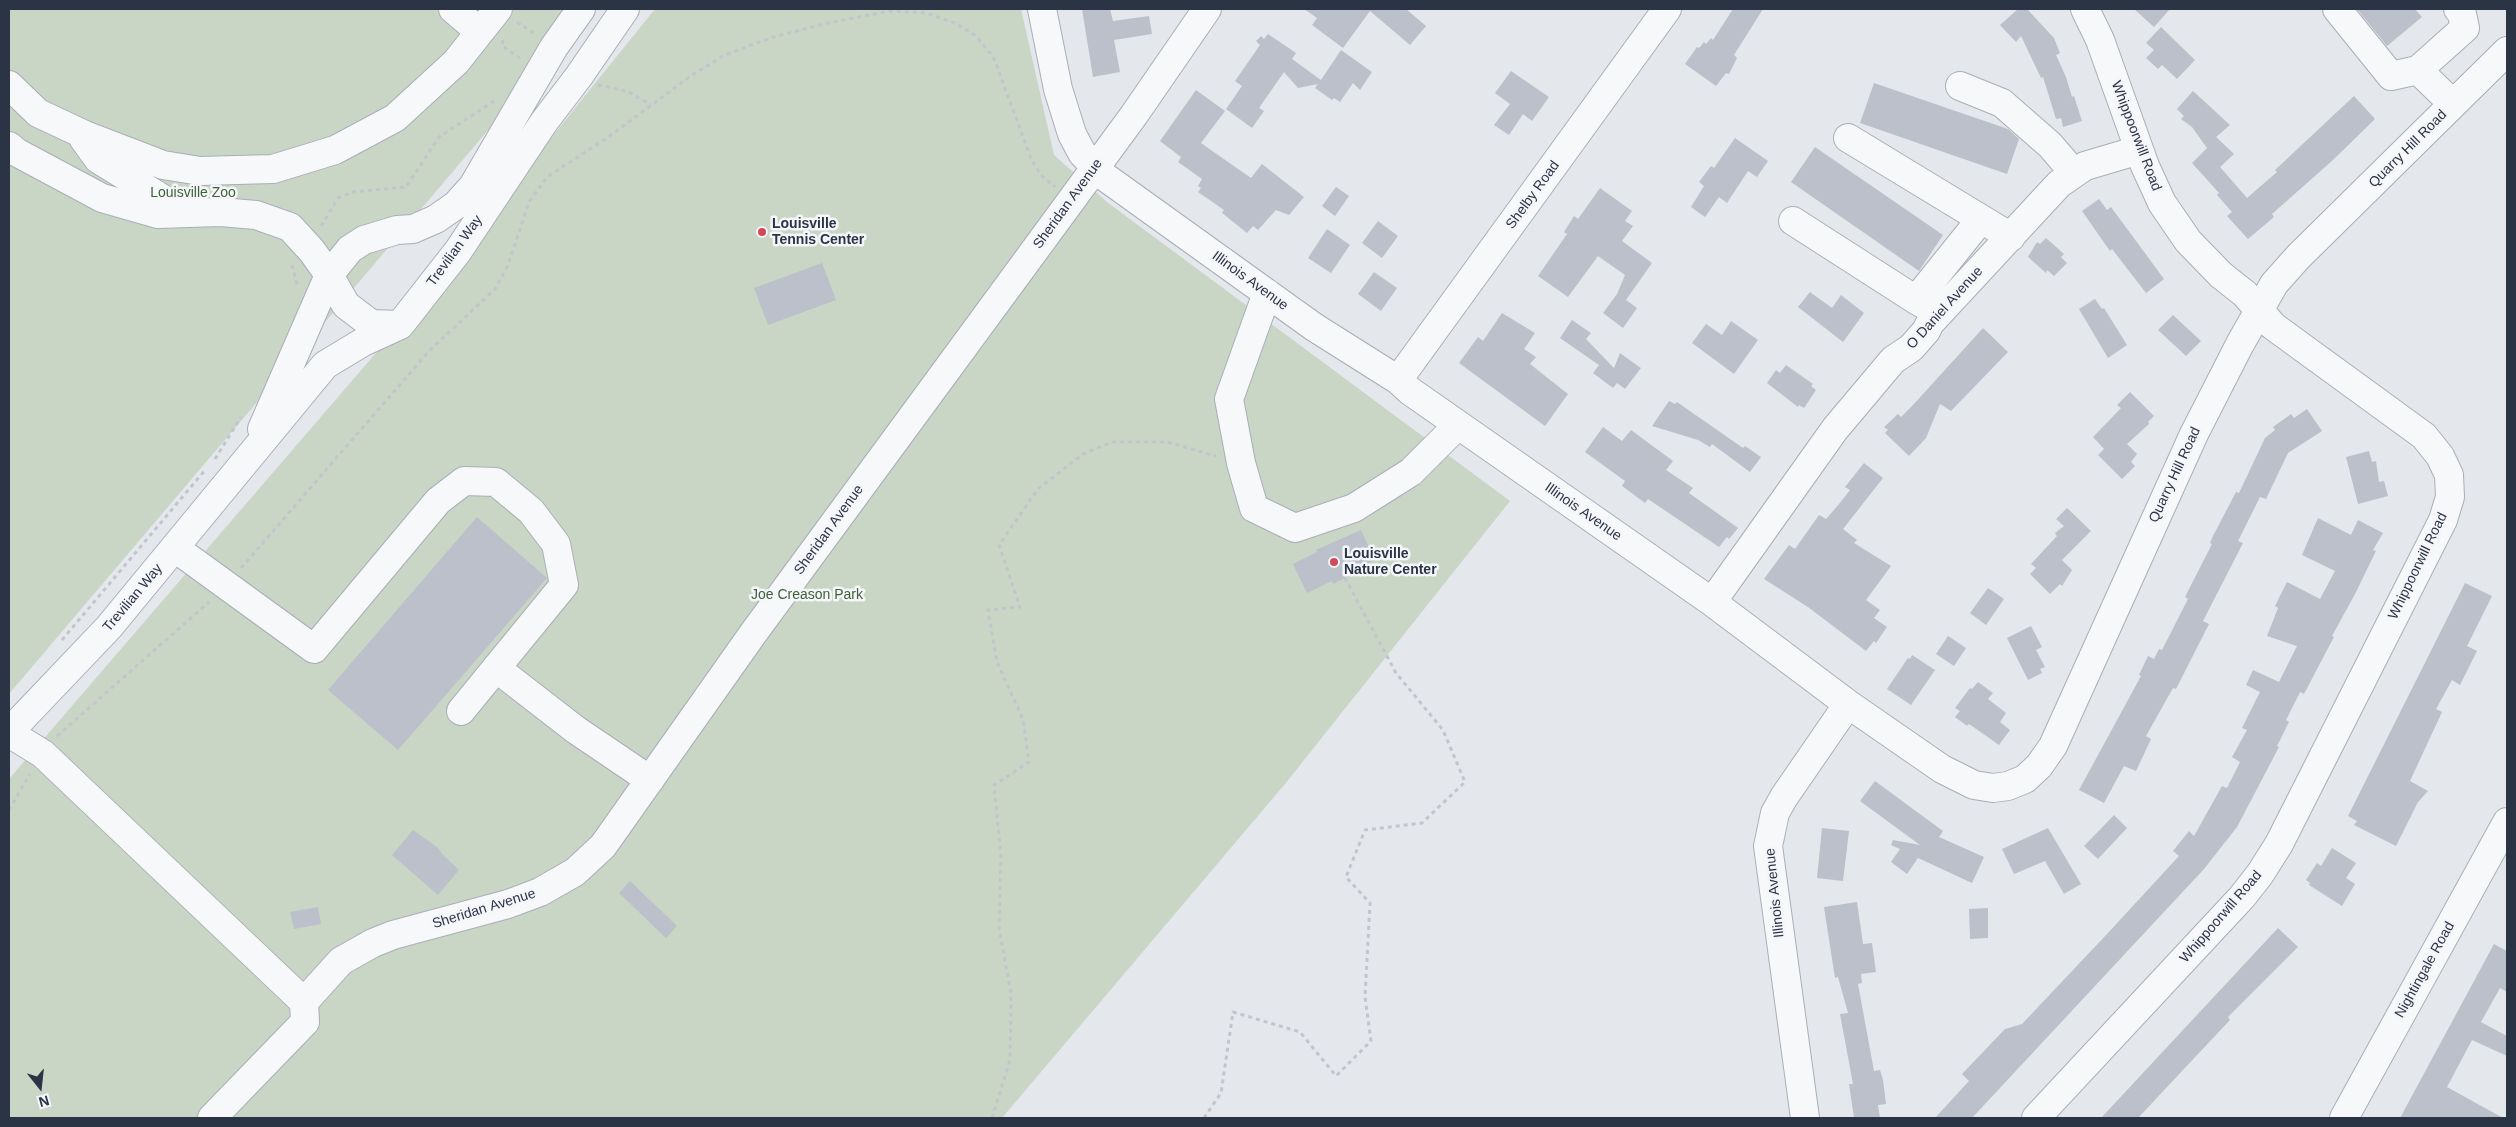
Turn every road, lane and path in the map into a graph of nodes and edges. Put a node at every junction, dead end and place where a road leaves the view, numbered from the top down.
1 (453, 9) edge
2 (498, 9) edge
3 (581, 9) edge
4 (625, 9) edge
5 (1042, 9) edge
6 (1207, 9) edge
7 (1667, 9) edge
8 (2085, 9) edge
9 (2337, 9) edge
10 (2458, 9) edge
11 (491, 34) junction
12 (2507, 51) edge
13 (525, 62) dead end
14 (2418, 70) junction
15 (9, 85) edge
16 (1960, 86) dead end
17 (2453, 104) junction
18 (38, 113) junction
19 (77, 131) junction
20 (1848, 138) dead end
21 (12, 149) edge
22 (2139, 150) junction
23 (1095, 167) junction
24 (2074, 173) junction
25 (1072, 198) junction
26 (201, 213) junction
27 (1981, 219) junction
28 (1793, 221) dead end
29 (2011, 237) junction
30 (329, 275) junction
31 (1267, 293) junction
32 (1916, 300) junction
33 (2260, 310) junction
34 (1939, 313) junction
35 (400, 325) junction
36 (1398, 380) junction
37 (1458, 425) junction
38 (250, 457) junction
39 (1241, 463) junction
40 (175, 548) junction
41 (1345, 578) dead end
42 (226, 585) junction
43 (1712, 602) junction
44 (496, 668) junction
45 (1848, 704) junction
46 (461, 712) dead end
47 (9, 732) edge
48 (42, 754) junction
49 (650, 780) junction
50 (9, 810) edge
51 (2507, 822) edge
52 (304, 1002) junction
53 (212, 1118) edge
54 (992, 1118) edge
55 (1204, 1118) edge
56 (1805, 1118) edge
57 (2036, 1118) edge
58 (2344, 1118) edge

1 - 11 street
2 - 11 street
3 - 30 street, Trevilian Way
4 - 35 street, Trevilian Way
5 - 23 street, Illinois Avenue
6 - 23 street, Sheridan Avenue
7 - 36 street, Shelby Road
8 - 22 street, Whippoorwill Road
9 - 14 street
10 - 14 street
11 - 13 path
11 - 19 street
12 - 17 street, Quarry Hill Road
14 - 17 street
15 - 18 street
16 - 24 street
17 - 33 street, Quarry Hill Road
18 - 19 street
18 - 21 street
19 - 26 street
20 - 27 street
21 - 26 street
22 - 24 street, O Daniel Avenue
22 - 33 street, Whippoorwill Road
23 - 25 street, Sheridan Avenue
23 - 31 street, Illinois Avenue
24 - 29 street, O Daniel Avenue
25 - 42 path
25 - 49 street, Sheridan Avenue
26 - 30 street
27 - 29 street
27 - 32 street
28 - 32 street
29 - 34 street, O Daniel Avenue
30 - 35 street
30 - 38 street, Trevilian Way
31 - 36 street, Illinois Avenue
31 - 39 street
32 - 34 street
33 - 45 street, Quarry Hill Road
33 - 57 street, Whippoorwill Road
34 - 43 street, O Daniel Avenue
35 - 38 street, Trevilian Way
36 - 37 street, Illinois Avenue
37 - 39 street
37 - 43 street, Illinois Avenue
38 - 40 street, Trevilian Way
39 - 54 path
40 - 42 street
40 - 47 street, Trevilian Way
41 - 55 path
42 - 44 street
42 - 48 path
43 - 45 street, Illinois Avenue
44 - 46 street
44 - 49 street
45 - 56 street, Illinois Avenue
47 - 48 street
48 - 50 path
48 - 52 street
49 - 52 street, Sheridan Avenue
51 - 58 street, Nightingale Road
52 - 53 street

